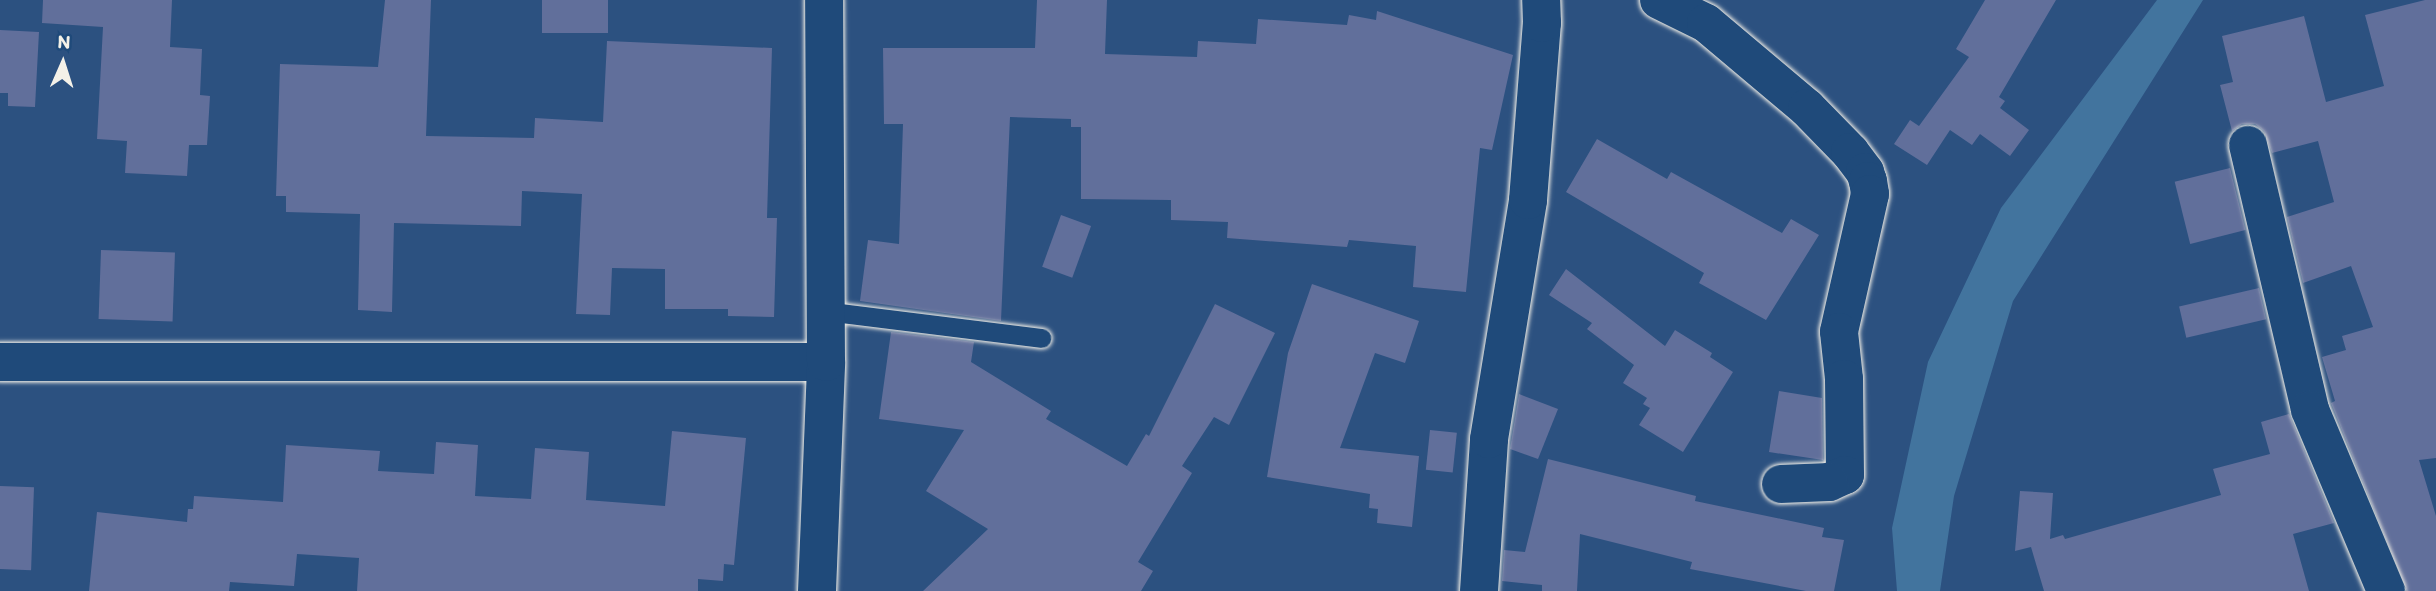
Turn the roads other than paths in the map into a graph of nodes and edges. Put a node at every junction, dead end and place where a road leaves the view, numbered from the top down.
1 (824, 0) edge
2 (1541, 0) edge
3 (1660, 0) edge
4 (2248, 145) dead end
5 (825, 311) junction
6 (1041, 338) dead end
7 (0, 362) edge
8 (826, 362) junction
9 (1781, 484) dead end
10 (817, 591) edge
11 (1479, 591) edge
12 (2386, 591) edge

1 - 5 street
2 - 11 street
3 - 9 street
4 - 12 street
5 - 6 lane
5 - 8 street
7 - 8 street
8 - 10 street

